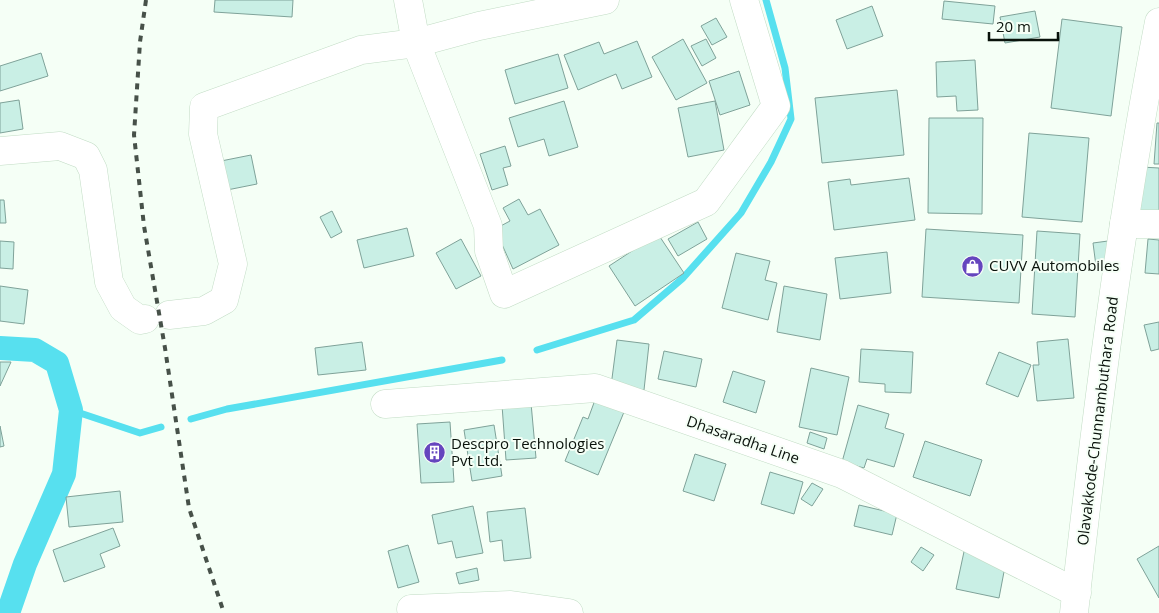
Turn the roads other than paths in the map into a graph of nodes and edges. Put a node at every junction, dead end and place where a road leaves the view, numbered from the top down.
1 (408, 0) edge
2 (605, 0) edge
3 (744, 0) edge
4 (1159, 23) edge
5 (416, 43) junction
6 (0, 151) edge
7 (1124, 224) junction
8 (1159, 224) edge
9 (385, 404) dead end
10 (1075, 603) edge
11 (411, 609) dead end
12 (569, 613) edge

1 - 5 street
2 - 5 street
3 - 5 street
4 - 7 street, Olavakkode-Chunnambuthara Road
5 - 6 street
7 - 8 street
7 - 10 street, Olavakkode-Chunnambuthara Road
9 - 10 street, Dhasaradha Line
11 - 12 street

